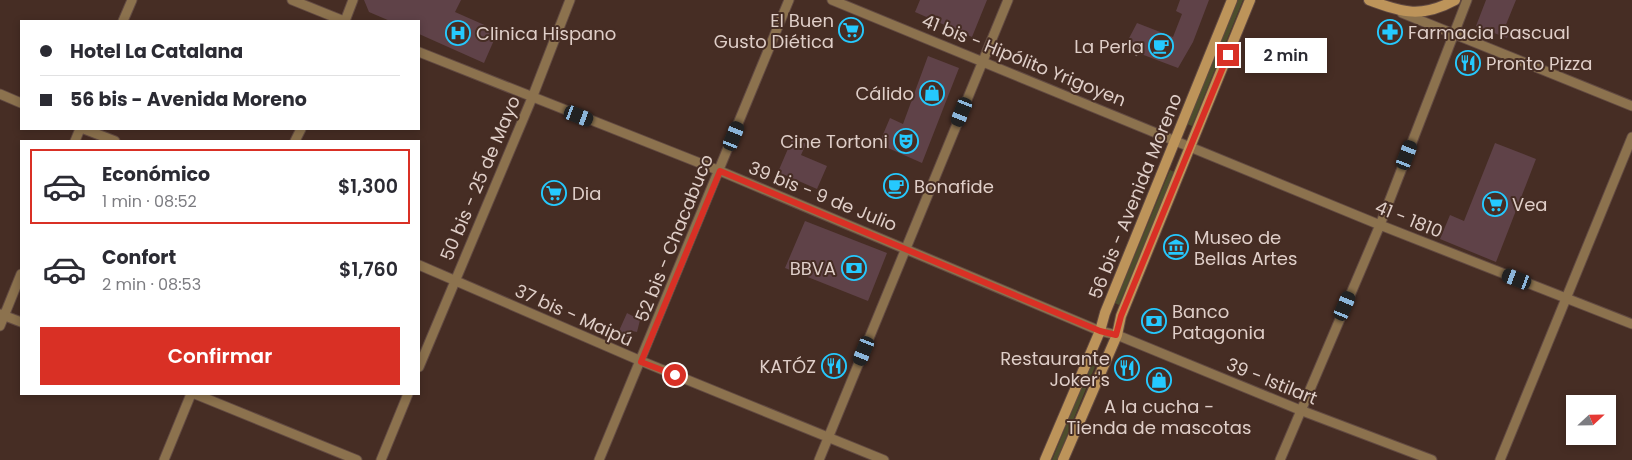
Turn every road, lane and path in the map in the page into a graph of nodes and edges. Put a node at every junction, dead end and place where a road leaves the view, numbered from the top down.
1 (132, 0) edge
2 (292, 0) edge
3 (353, 0) edge
4 (570, 0) edge
5 (789, 0) edge
6 (832, 0) edge
7 (1008, 0) edge
8 (1232, 0) edge
9 (1250, 0) edge
10 (1369, 0) edge
11 (1455, 0) edge
12 (1467, 0) edge
13 (1397, 11) junction
14 (123, 20) edge
15 (342, 20) edge
16 (344, 20) edge
17 (1454, 33) junction
18 (1139, 48) dead end
19 (420, 52) edge
20 (1136, 56) dead end
21 (983, 62) junction
22 (0, 94) edge
23 (532, 98) junction
24 (20, 103) edge
25 (1632, 106) edge
26 (86, 130) edge
27 (1632, 137) edge
28 (112, 140) edge
29 (1176, 140) junction
30 (1190, 147) junction
31 (720, 171) junction
32 (1380, 225) junction
33 (906, 248) junction
34 (420, 265) edge
35 (20, 276) edge
36 (454, 280) junction
37 (1567, 298) junction
38 (2, 315) edge
39 (20, 322) edge
40 (1632, 324) edge
41 (0, 326) edge
42 (1100, 331) junction
43 (1116, 335) junction
44 (641, 362) junction
45 (420, 365) edge
46 (193, 395) edge
47 (195, 395) edge
48 (408, 395) edge
49 (1300, 410) junction
50 (829, 436) junction
51 (164, 460) edge
52 (357, 460) edge
53 (381, 460) edge
54 (599, 460) edge
55 (819, 460) edge
56 (884, 460) edge
57 (1045, 460) edge
58 (1063, 460) edge
59 (1280, 460) edge
60 (1432, 460) edge
61 (1500, 460) edge

1 - 14 street
2 - 15 street
3 - 16 street
4 - 23 street, 50 bis - 25 de Mayo
5 - 31 street, 52 bis - Chacabuco
6 - 21 street, 41 bis - Hipólito Yrigoyen
7 - 21 street
8 - 29 main road, 56 bis - Avenida Moreno
9 - 30 main road, 56 bis - Avenida Moreno
10 - 13 main road
11 - 13 main road
12 - 17 street
13 - 17 street
17 - 25 street
17 - 32 street
18 - 20 path
19 - 23 street, 39 bis - 9 de Julio
21 - 29 street, 41 bis - Hipólito Yrigoyen
21 - 33 street
22 - 24 street
23 - 31 street, 39 bis - 9 de Julio
23 - 36 street, 50 bis - 25 de Mayo
26 - 28 street
27 - 37 street
29 - 30 street, 41 - 1810
29 - 42 main road, 56 bis - Avenida Moreno
30 - 32 street, 41 - 1810
30 - 43 main road, 56 bis - Avenida Moreno
31 - 33 street, 39 bis - 9 de Julio
31 - 44 street, 52 bis - Chacabuco
32 - 37 street, 41 - 1810
32 - 49 street
33 - 42 street, 39 bis - 9 de Julio
33 - 50 street
34 - 36 street, 37 bis - Maipú
35 - 38 street
36 - 44 street, 37 bis - Maipú
36 - 45 street, 50 bis - 25 de Mayo
37 - 40 street, 41 - 1810
37 - 61 street
38 - 39 street
38 - 41 street
42 - 43 street, 39 - Istilart
42 - 57 main road, 56 bis - Avenida Moreno
43 - 49 street, 39 - Istilart
43 - 58 main road, 56 bis - Avenida Moreno
44 - 50 street, 37 bis - Maipú
44 - 54 street, 52 bis - Chacabuco
46 - 51 street
47 - 52 street
48 - 53 street
49 - 59 street
49 - 60 street, 39 - Istilart
50 - 55 street
50 - 56 street, 37 bis - Maipú

